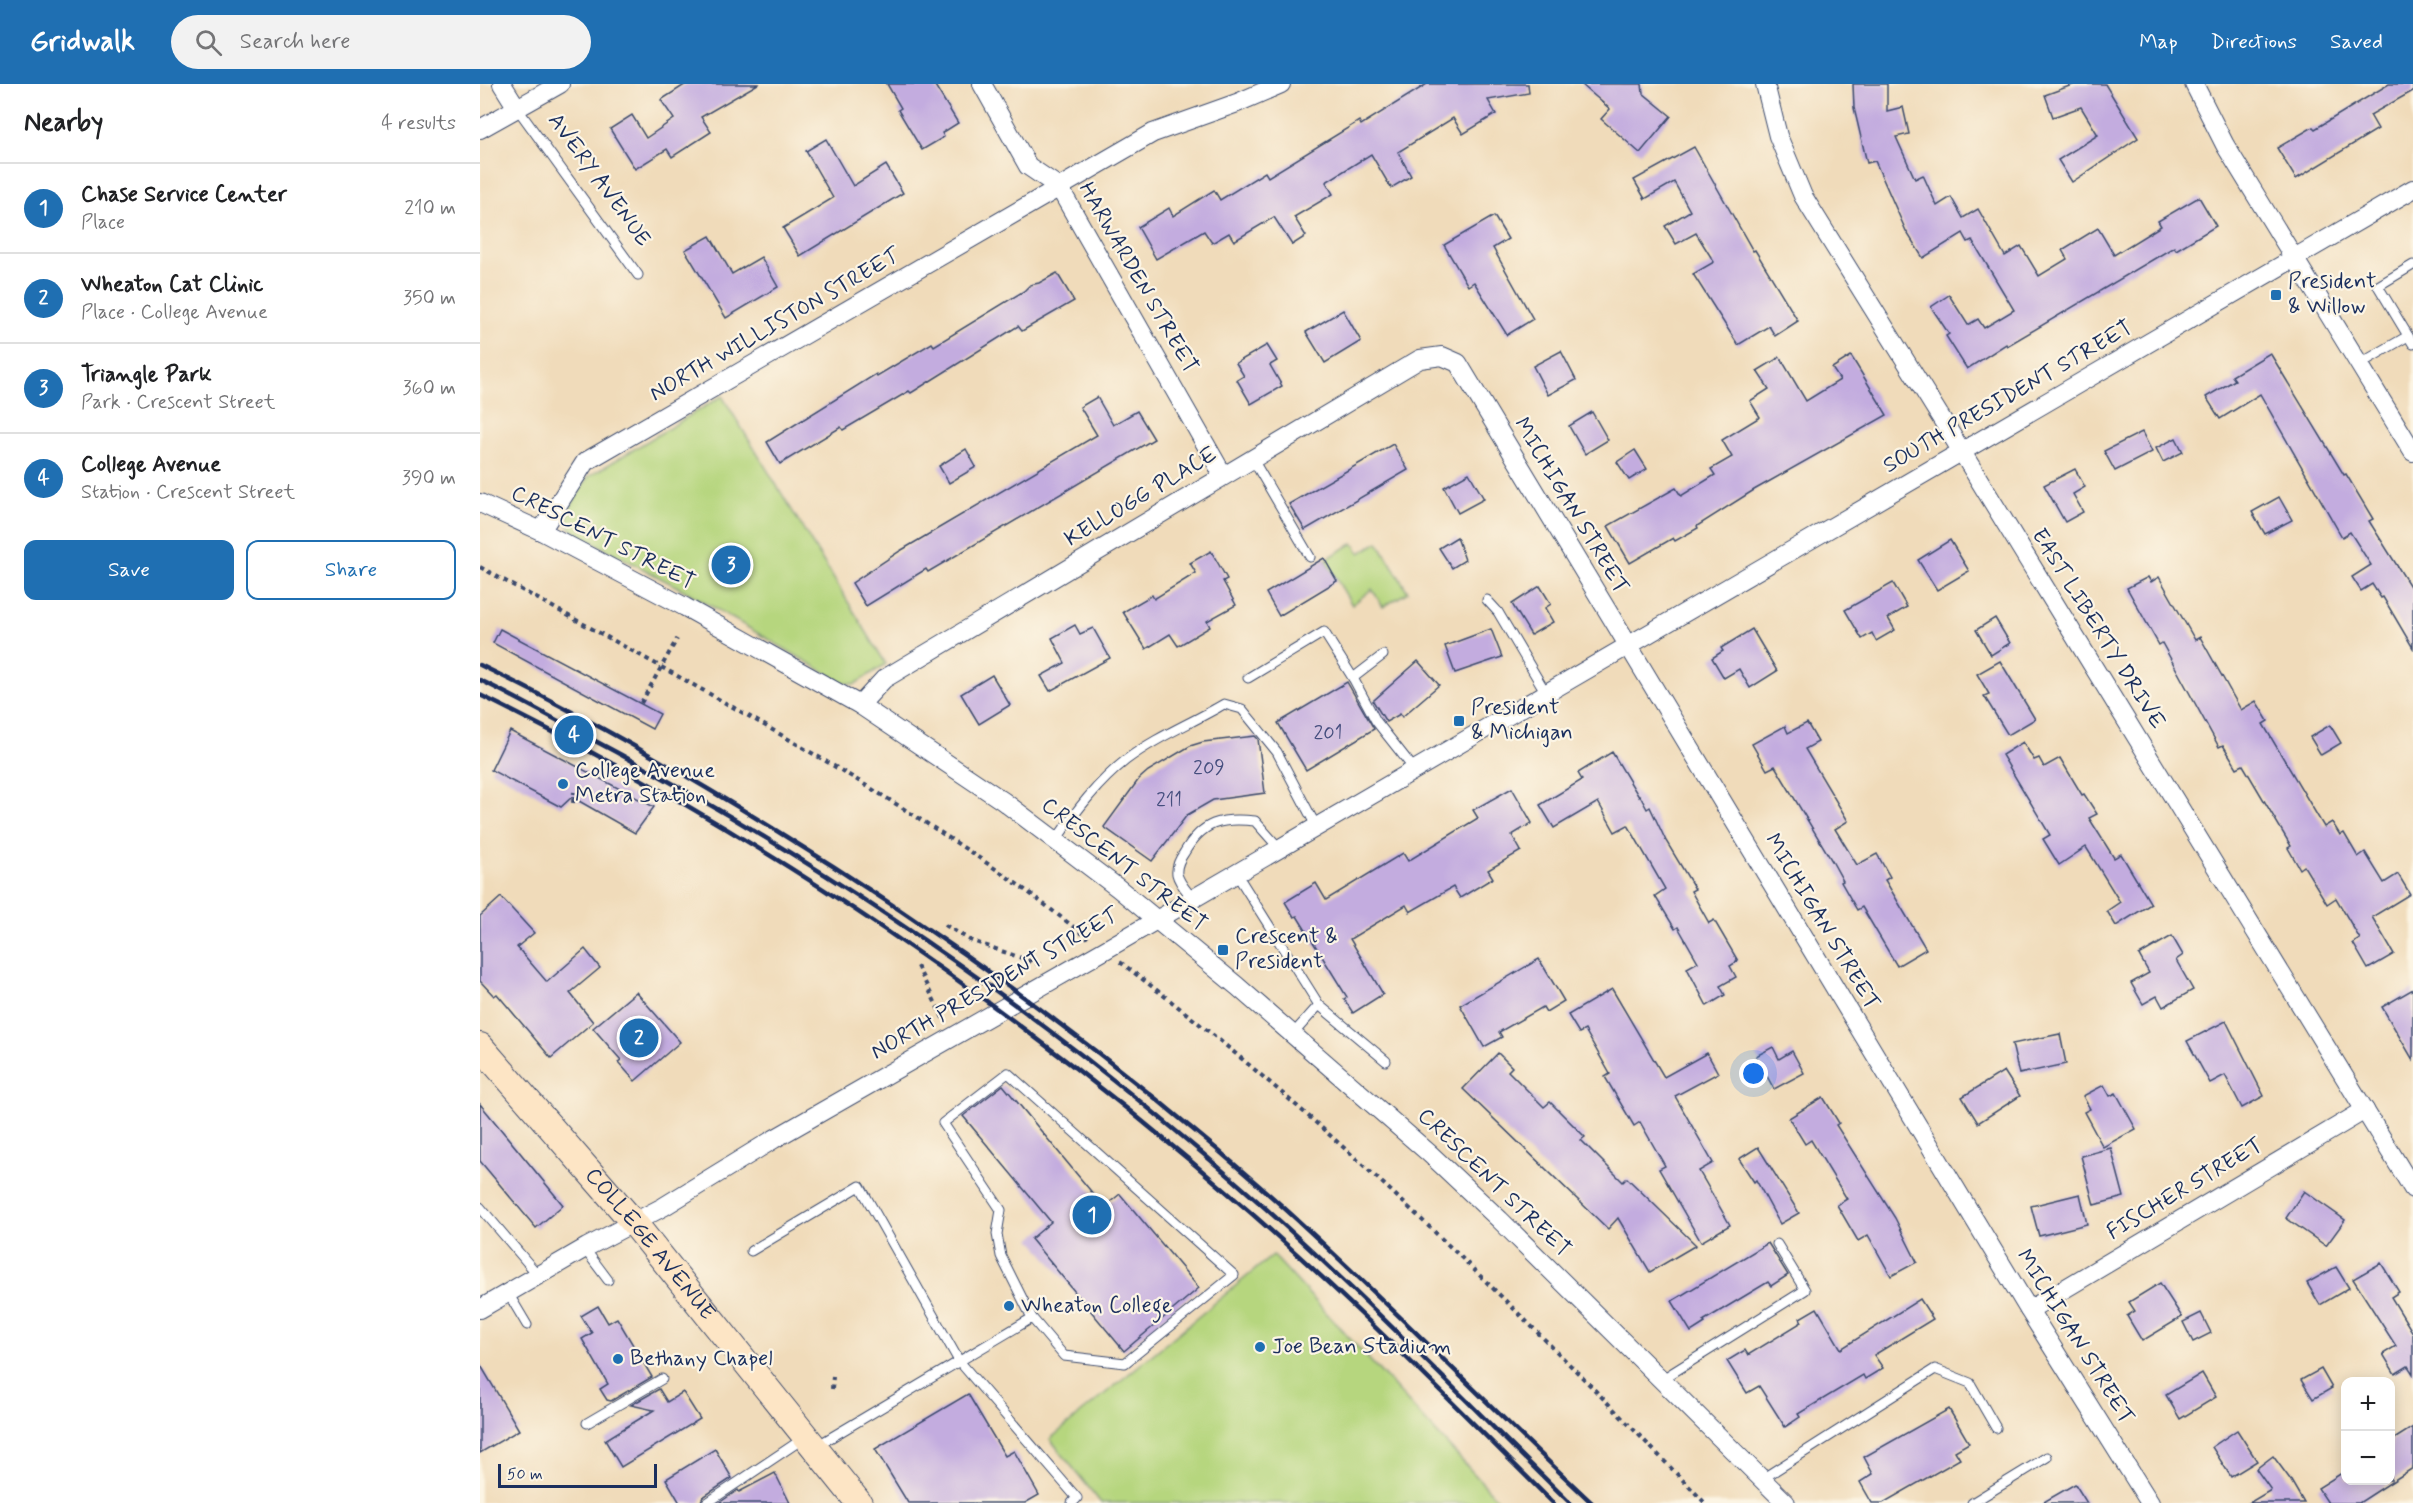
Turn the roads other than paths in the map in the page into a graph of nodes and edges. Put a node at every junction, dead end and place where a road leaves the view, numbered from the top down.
1 (502, 84) edge
2 (560, 84) edge
3 (982, 84) edge
4 (1281, 84) edge
5 (1765, 84) edge
6 (2194, 84) edge
7 (517, 108) junction
8 (480, 129) edge
9 (1059, 187) junction
10 (2413, 189) edge
11 (2295, 258) junction
12 (2413, 265) edge
13 (638, 274) dead end
14 (2411, 340) edge
15 (1458, 363) joint
16 (2358, 364) junction
17 (1962, 452) junction
18 (2413, 452) edge
19 (1252, 458) junction
20 (1223, 475) junction
21 (480, 503) edge
22 (540, 531) junction
23 (1310, 557) dead end
24 (1487, 600) dead end
25 (1627, 646) junction
26 (1383, 655) dead end
27 (1248, 678) dead end
28 (1353, 678) junction
29 (1546, 693) junction
30 (860, 705) junction
31 (1414, 769) junction
32 (1316, 826) junction
33 (1056, 840) junction
34 (1279, 848) junction
35 (1236, 873) junction
36 (1192, 898) junction
37 (1156, 919) junction
38 (1319, 1005) junction
39 (1293, 1034) junction
40 (481, 1049) edge
41 (1386, 1061) dead end
42 (2365, 1110) junction
43 (2413, 1189) edge
44 (480, 1207) edge
45 (634, 1222) junction
46 (1777, 1244) dead end
47 (585, 1248) junction
48 (751, 1251) dead end
49 (538, 1275) junction
50 (608, 1280) dead end
51 (508, 1293) junction
52 (480, 1309) edge
53 (2029, 1310) junction
54 (1032, 1318) junction
55 (527, 1325) dead end
56 (959, 1361) junction
57 (662, 1379) dead end
58 (1661, 1380) junction
59 (587, 1422) dead end
60 (1996, 1428) dead end
61 (810, 1442) junction
62 (2048, 1457) dead end
63 (1762, 1479) junction
64 (707, 1503) edge
65 (859, 1503) edge
66 (1072, 1503) edge
67 (1786, 1503) edge
68 (1972, 1503) edge
69 (2150, 1503) edge

1 - 7 street, AVERY AVENUE
2 - 7 street
3 - 9 street, HARWARDEN STREET
4 - 9 street, NORTH WILLISTON STREET
5 - 17 street, EAST LIBERTY DRIVE
6 - 11 street
7 - 8 street
7 - 13 lane, AVERY AVENUE
9 - 20 street, HARWARDEN STREET
9 - 22 street, NORTH WILLISTON STREET
10 - 11 street, SOUTH PRESIDENT STREET
11 - 16 street
11 - 17 street, SOUTH PRESIDENT STREET
12 - 14 lane
14 - 16 lane
15 - 19 street, KELLOGG PLACE
15 - 25 street, MICHIGAN STREET
16 - 18 street
17 - 25 street, SOUTH PRESIDENT STREET
17 - 42 street, EAST LIBERTY DRIVE
19 - 20 street, KELLOGG PLACE
19 - 23 lane
20 - 30 street, KELLOGG PLACE
21 - 22 street, CRESCENT STREET
22 - 30 street, CRESCENT STREET
24 - 29 lane
25 - 29 street, NORTH PRESIDENT STREET
25 - 53 street, MICHIGAN STREET
26 - 28 lane
27 - 28 lane
28 - 31 lane
29 - 31 street, NORTH PRESIDENT STREET
30 - 33 street, CRESCENT STREET
31 - 32 street, NORTH PRESIDENT STREET
32 - 33 lane
32 - 34 street, NORTH PRESIDENT STREET
33 - 37 street, CRESCENT STREET
34 - 35 street, NORTH PRESIDENT STREET
34 - 36 lane
35 - 36 street, NORTH PRESIDENT STREET
35 - 38 lane
36 - 37 street, NORTH PRESIDENT STREET
37 - 39 street, CRESCENT STREET
37 - 45 street, NORTH PRESIDENT STREET
38 - 39 lane
38 - 41 lane
39 - 58 street, CRESCENT STREET
40 - 45 street, COLLEGE AVENUE
42 - 43 street, EAST LIBERTY DRIVE
42 - 53 street, FISCHER STREET
44 - 49 lane
45 - 47 street, NORTH PRESIDENT STREET
45 - 61 street, COLLEGE AVENUE
46 - 58 lane
47 - 49 street, NORTH PRESIDENT STREET
47 - 50 lane
48 - 56 lane
49 - 51 street, NORTH PRESIDENT STREET
51 - 52 street, NORTH PRESIDENT STREET
51 - 55 lane
53 - 69 street, MICHIGAN STREET
54 - 54 lane
54 - 56 lane
56 - 61 lane
56 - 66 lane
57 - 59 lane
58 - 63 street, CRESCENT STREET
60 - 63 lane
61 - 64 lane
61 - 65 street, COLLEGE AVENUE
62 - 68 lane
63 - 67 street, CRESCENT STREET

